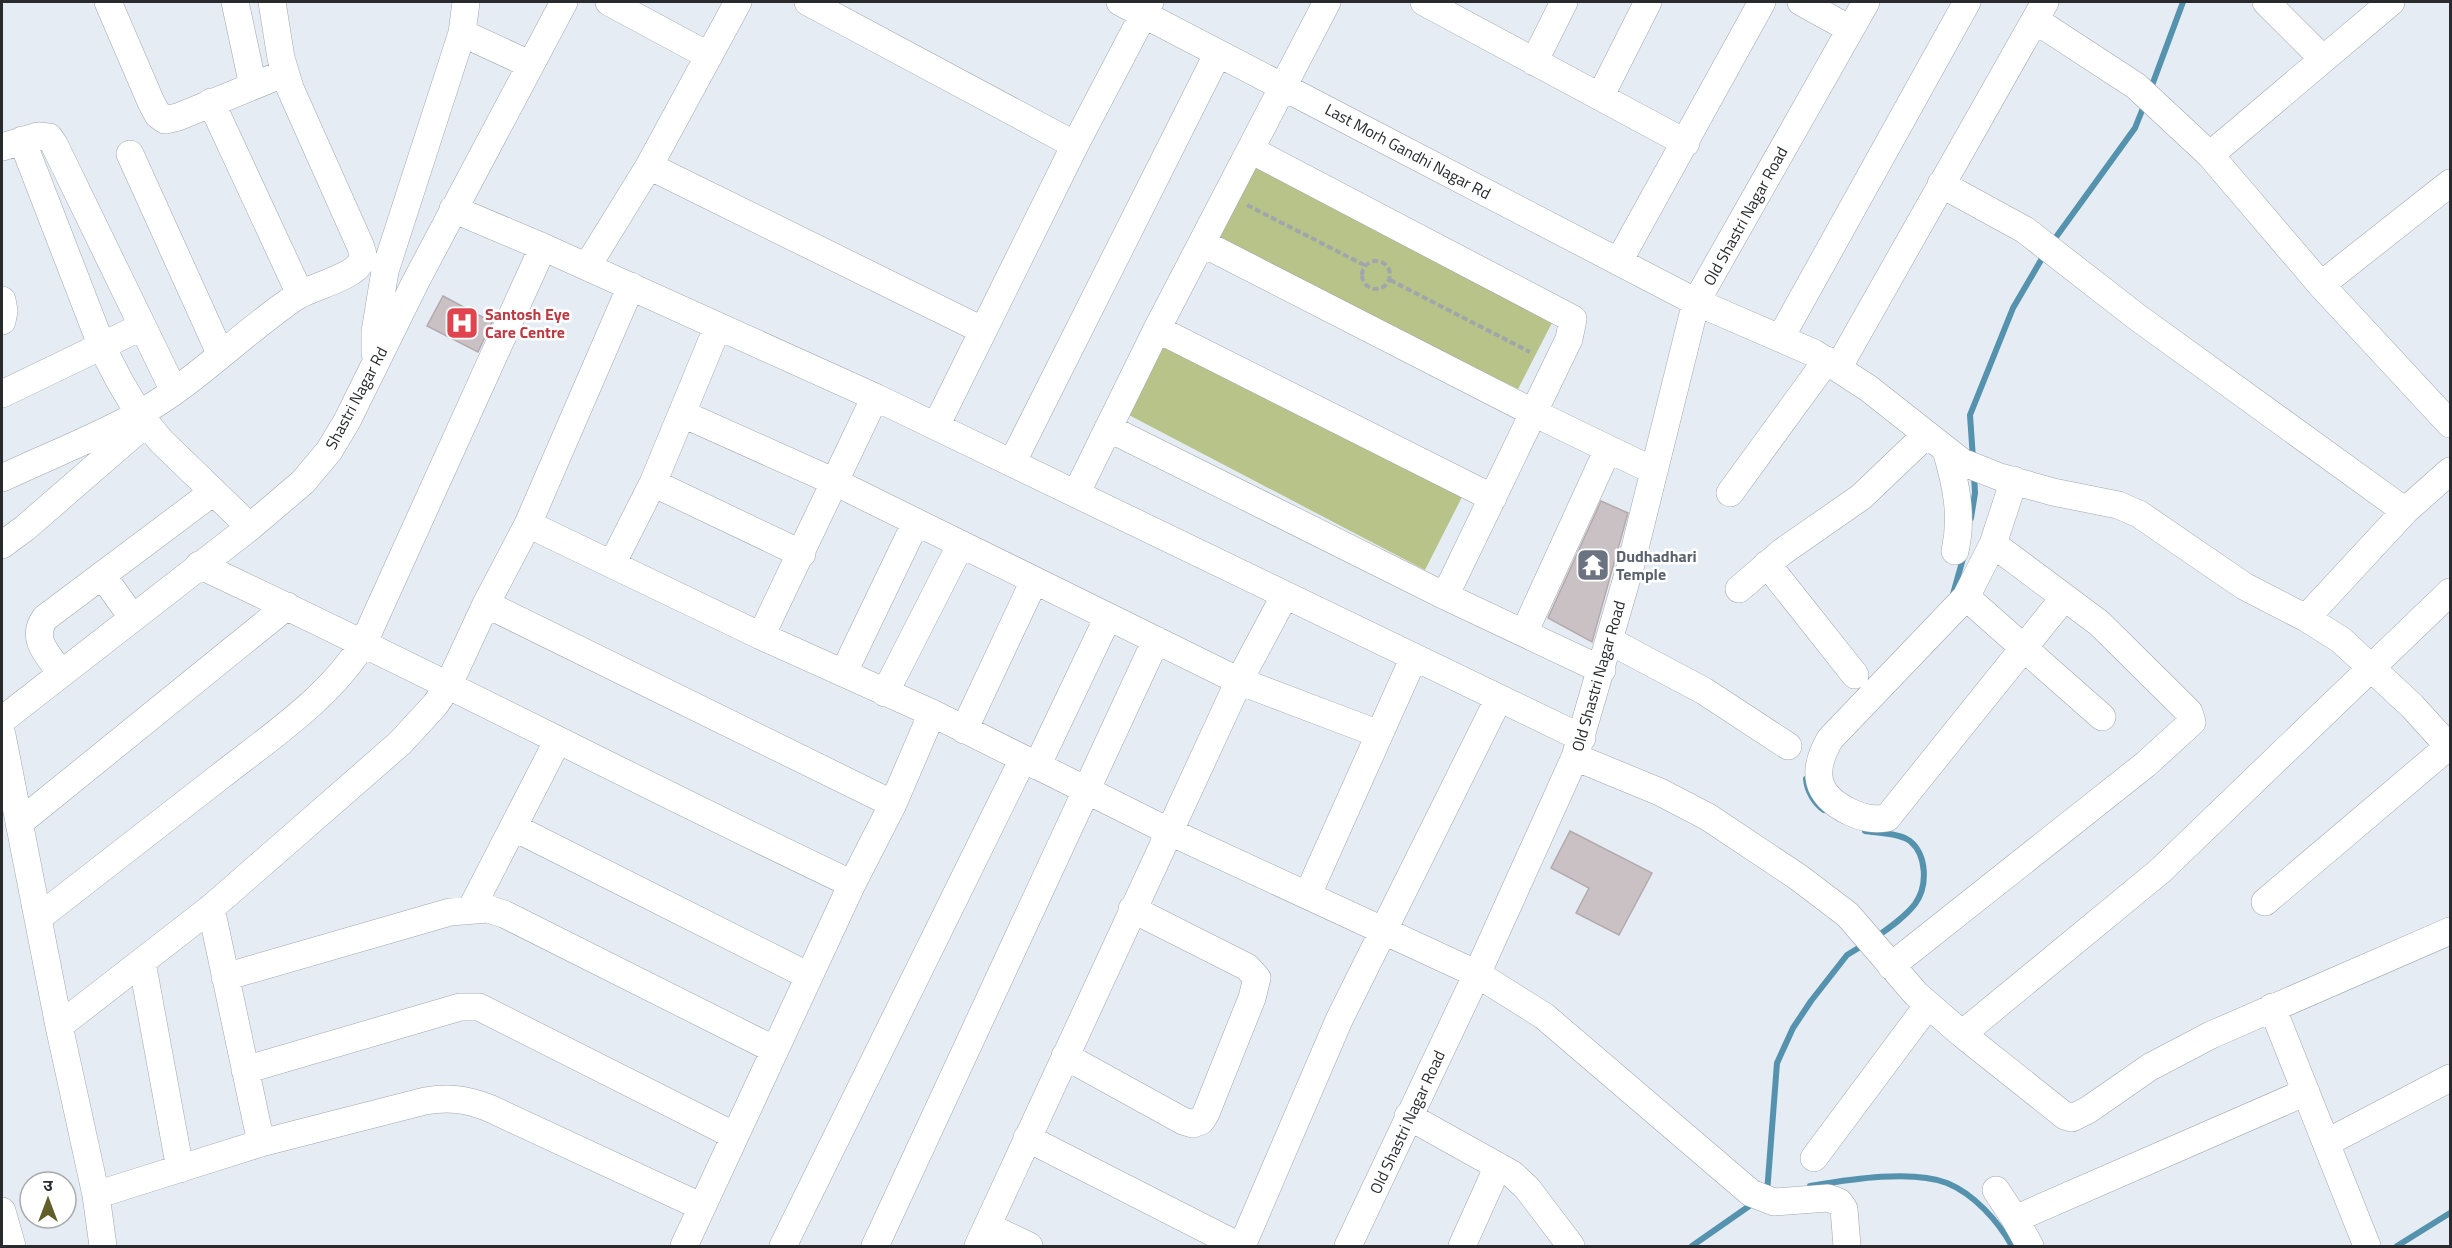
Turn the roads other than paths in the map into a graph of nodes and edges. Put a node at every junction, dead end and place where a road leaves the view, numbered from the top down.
1 (108, 2) edge
2 (235, 2) edge
3 (272, 2) edge
4 (466, 2) edge
5 (564, 2) edge
6 (609, 2) edge
7 (738, 2) edge
8 (807, 2) edge
9 (1327, 2) edge
10 (1424, 2) edge
11 (1564, 2) edge
12 (1648, 2) edge
13 (1762, 2) edge
14 (1801, 2) edge
15 (1866, 2) edge
16 (1967, 2) edge
17 (2266, 2) edge
18 (2391, 2) edge
19 (1138, 6) edge
20 (1452, 8) edge
21 (2040, 11) edge
22 (1850, 29) junction
23 (462, 33) junction
24 (1218, 53) junction
25 (709, 56) junction
26 (2322, 58) junction
27 (1534, 62) junction
28 (529, 64) junction
29 (285, 73) junction
30 (1283, 85) junction
31 (253, 86) junction
32 (1600, 97) junction
33 (211, 102) junction
34 (1686, 143) junction
35 (12, 144) edge
36 (1075, 145) junction
37 (1251, 150) junction
38 (130, 154) dead end
39 (2210, 155) junction
40 (649, 166) junction
41 (2451, 183) edge
42 (1941, 184) junction
43 (453, 209) junction
44 (1202, 243) junction
45 (543, 247) junction
46 (1619, 261) junction
47 (588, 265) junction
48 (373, 267) junction
49 (416, 281) junction
50 (2321, 285) junction
51 (631, 286) junction
52 (300, 294) junction
53 (2, 300) edge
54 (1696, 302) junction
55 (2, 321) edge
56 (718, 326) junction
57 (141, 327) junction
58 (1157, 329) junction
59 (982, 330) junction
60 (1781, 337) junction
61 (102, 347) junction
62 (220, 353) junction
63 (376, 363) junction
64 (1833, 364) junction
65 (174, 392) junction
66 (2, 394) edge
67 (875, 397) junction
68 (1534, 413) junction
69 (683, 414) junction
70 (142, 418) junction
71 (2451, 424) edge
72 (936, 426) junction
73 (1108, 428) junction
74 (1608, 449) junction
75 (1945, 449) junction
76 (1012, 463) junction
77 (1654, 471) junction
78 (2451, 471) edge
79 (2, 478) edge
80 (2007, 478) junction
81 (653, 483) junction
82 (837, 483) junction
83 (213, 492) junction
84 (1731, 493) dead end
85 (1076, 494) junction
86 (1493, 498) junction
87 (2404, 511) junction
88 (916, 522) junction
89 (528, 524) junction
90 (250, 527) junction
91 (961, 544) junction
92 (1993, 544) junction
93 (2, 545) edge
94 (1955, 550) dead end
95 (802, 554) junction
96 (612, 564) junction
97 (1767, 564) junction
98 (199, 565) junction
99 (102, 575) junction
100 (1034, 581) junction
101 (1739, 588) dead end
102 (1284, 595) junction
103 (1445, 596) junction
104 (1966, 597) junction
105 (2063, 599) junction
106 (2448, 600) edge
107 (486, 604) junction
108 (287, 606) junction
109 (132, 617) junction
110 (1108, 617) junction
111 (2306, 618) junction
112 (1524, 633) junction
113 (761, 636) junction
114 (1156, 640) junction
115 (1610, 641) junction
116 (364, 642) junction
117 (2025, 647) junction
118 (1414, 657) junction
119 (2371, 669) junction
120 (1602, 670) junction
121 (844, 672) junction
122 (61, 673) junction
123 (1855, 675) dead end
124 (1239, 681) junction
125 (448, 686) junction
126 (885, 693) junction
127 (1498, 698) junction
128 (932, 713) junction
129 (2102, 717) dead end
130 (2, 720) edge
131 (964, 730) junction
132 (1379, 734) junction
133 (2, 735) edge
134 (558, 740) junction
135 (1788, 746) dead end
136 (1579, 747) junction
137 (2450, 747) edge
138 (1030, 762) junction
139 (1088, 789) junction
140 (892, 804) junction
141 (19, 823) junction
142 (513, 828) junction
143 (1168, 831) junction
144 (852, 884) junction
145 (1308, 894) junction
146 (2265, 902) dead end
147 (211, 908) junction
148 (471, 909) junction
149 (1132, 909) junction
150 (38, 918) junction
151 (1382, 931) junction
152 (2451, 931) edge
153 (141, 962) junction
154 (1888, 962) junction
155 (1477, 975) junction
156 (809, 976) junction
157 (225, 977) junction
158 (1928, 1005) junction
159 (2272, 1006) junction
160 (59, 1026) junction
161 (1962, 1034) junction
162 (775, 1050) junction
163 (1065, 1056) junction
164 (245, 1070) junction
165 (2451, 1078) edge
166 (2306, 1092) junction
167 (1408, 1116) junction
168 (735, 1136) junction
169 (1027, 1138) junction
170 (261, 1143) junction
171 (2326, 1143) junction
172 (1814, 1158) dead end
173 (1498, 1166) junction
174 (180, 1169) junction
175 (1996, 1190) dead end
176 (96, 1196) junction
177 (702, 1207) junction
178 (2, 1211) edge
179 (2015, 1219) junction
180 (983, 1236) edge
181 (11, 1246) edge
182 (104, 1246) edge
183 (684, 1246) edge
184 (783, 1246) edge
185 (875, 1246) edge
186 (1029, 1246) edge
187 (1241, 1246) edge
188 (1348, 1246) edge
189 (1462, 1246) edge
190 (1571, 1246) edge
191 (1847, 1246) edge
192 (2030, 1246) edge
193 (2367, 1246) edge

1 - 33 street
2 - 31 street
3 - 29 street
4 - 23 street
5 - 28 street, Shastri Nagar Rd
6 - 25 street
7 - 25 street
8 - 36 street
9 - 30 street
10 - 20 street
11 - 27 street
12 - 32 street
13 - 34 street
14 - 22 street
15 - 22 street, Old Shastri Nagar Road
16 - 60 street
17 - 26 street
18 - 26 street
19 - 24 street, Last Morh Gandhi Nagar Rd
19 - 36 street
20 - 27 street
21 - 39 street
21 - 42 street
22 - 54 street, Old Shastri Nagar Road
23 - 28 street
23 - 48 street
24 - 30 street, Last Morh Gandhi Nagar Rd
24 - 76 street
25 - 40 street
26 - 39 street
27 - 32 street
28 - 43 street, Shastri Nagar Rd
29 - 31 street
29 - 48 street
30 - 37 street
30 - 46 street, Last Morh Gandhi Nagar Rd
31 - 33 street
32 - 34 street
33 - 52 street
34 - 46 street
35 - 57 street
35 - 61 street
36 - 59 street
37 - 44 street
37 - 68 street
38 - 62 street
39 - 50 street
40 - 47 street
40 - 59 street
41 - 50 street
42 - 64 street
42 - 87 street
43 - 45 street
43 - 49 street, Shastri Nagar Rd
44 - 58 street
44 - 68 street
45 - 47 street
45 - 116 street
46 - 54 street, Last Morh Gandhi Nagar Rd
47 - 51 street
48 - 49 street
48 - 52 street
48 - 63 street
49 - 63 street, Shastri Nagar Rd
50 - 71 street
51 - 56 street
51 - 89 street
52 - 62 street
53 - 55 street
54 - 60 street, Last Morh Gandhi Nagar Rd
54 - 77 street, Old Shastri Nagar Road
56 - 67 street
56 - 69 street
57 - 61 street
57 - 65 street
58 - 73 street
58 - 86 street
59 - 72 street
60 - 64 street, Last Morh Gandhi Nagar Rd
61 - 66 street
61 - 70 street
62 - 65 street
63 - 90 street, Shastri Nagar Rd
64 - 75 street, Last Morh Gandhi Nagar Rd
64 - 84 street
65 - 70 street
67 - 72 street
67 - 82 street
68 - 74 street
68 - 86 street
69 - 81 street
69 - 82 street
70 - 79 street
70 - 83 street
70 - 93 street
72 - 76 street
73 - 85 street
73 - 103 street
74 - 77 street
74 - 112 street
75 - 80 street, Last Morh Gandhi Nagar Rd
75 - 94 street
75 - 97 street
76 - 85 street
77 - 115 street, Old Shastri Nagar Road
78 - 87 street
80 - 92 street
80 - 111 street, Last Morh Gandhi Nagar Rd
81 - 95 street
81 - 96 street
82 - 88 street
82 - 95 street
83 - 90 street
83 - 99 street
85 - 102 street
86 - 103 street
87 - 111 street
88 - 91 street
88 - 121 street
89 - 96 street
89 - 107 street
90 - 98 street, Shastri Nagar Rd
91 - 100 street
91 - 126 street
92 - 104 street
92 - 105 street
95 - 113 street
96 - 113 street
97 - 101 street
97 - 123 street
98 - 108 street
98 - 109 street, Shastri Nagar Rd
99 - 109 street
99 - 122 street
100 - 110 street
100 - 131 street
102 - 118 street
102 - 124 street
103 - 112 street
104 - 117 street
104 - 117 street
105 - 117 street
105 - 154 street
106 - 119 street
107 - 125 street
107 - 140 street
108 - 116 street
108 - 141 street
109 - 122 street, Shastri Nagar Rd
110 - 114 street
110 - 138 street
111 - 119 street, Last Morh Gandhi Nagar Rd
112 - 120 street
113 - 121 street
114 - 124 street
114 - 139 street
115 - 120 street, Old Shastri Nagar Road
115 - 135 street
116 - 125 street
116 - 150 street
117 - 129 street
118 - 127 street
118 - 132 street
119 - 137 street, Last Morh Gandhi Nagar Rd
119 - 161 street
120 - 136 street, Old Shastri Nagar Road
121 - 126 street
122 - 130 street, Shastri Nagar Rd
124 - 132 street
124 - 143 street
125 - 134 street
125 - 147 street
126 - 128 street
127 - 136 street
127 - 151 street
128 - 131 street
128 - 140 street
131 - 138 street
132 - 145 street
133 - 141 street
134 - 142 street
134 - 144 street
136 - 154 street
136 - 155 street, Old Shastri Nagar Road
137 - 146 street
138 - 139 street
138 - 184 street
139 - 143 street
139 - 185 street
140 - 144 street
141 - 150 street
142 - 148 street
142 - 156 street
143 - 145 street
143 - 149 street
144 - 156 street
145 - 151 street
147 - 153 street
147 - 157 street
148 - 157 street
148 - 162 street
149 - 163 street
149 - 163 street
150 - 160 street
151 - 155 street
151 - 187 street
152 - 159 street
153 - 160 street
153 - 174 street
154 - 158 street
155 - 167 street, Old Shastri Nagar Road
155 - 191 street
156 - 162 street
157 - 164 street
158 - 161 street
158 - 172 street
159 - 161 street
159 - 166 street
160 - 176 street
162 - 168 street
163 - 169 street
164 - 168 street
164 - 170 street
165 - 171 street
166 - 171 street
166 - 179 street
167 - 173 street
167 - 188 street, Old Shastri Nagar Road
168 - 177 street
169 - 180 street
169 - 187 street
170 - 174 street
170 - 177 street
171 - 193 street
173 - 189 street
173 - 190 street
174 - 176 street
175 - 179 street
176 - 182 street
177 - 183 street
178 - 181 street
179 - 192 street
180 - 186 street

